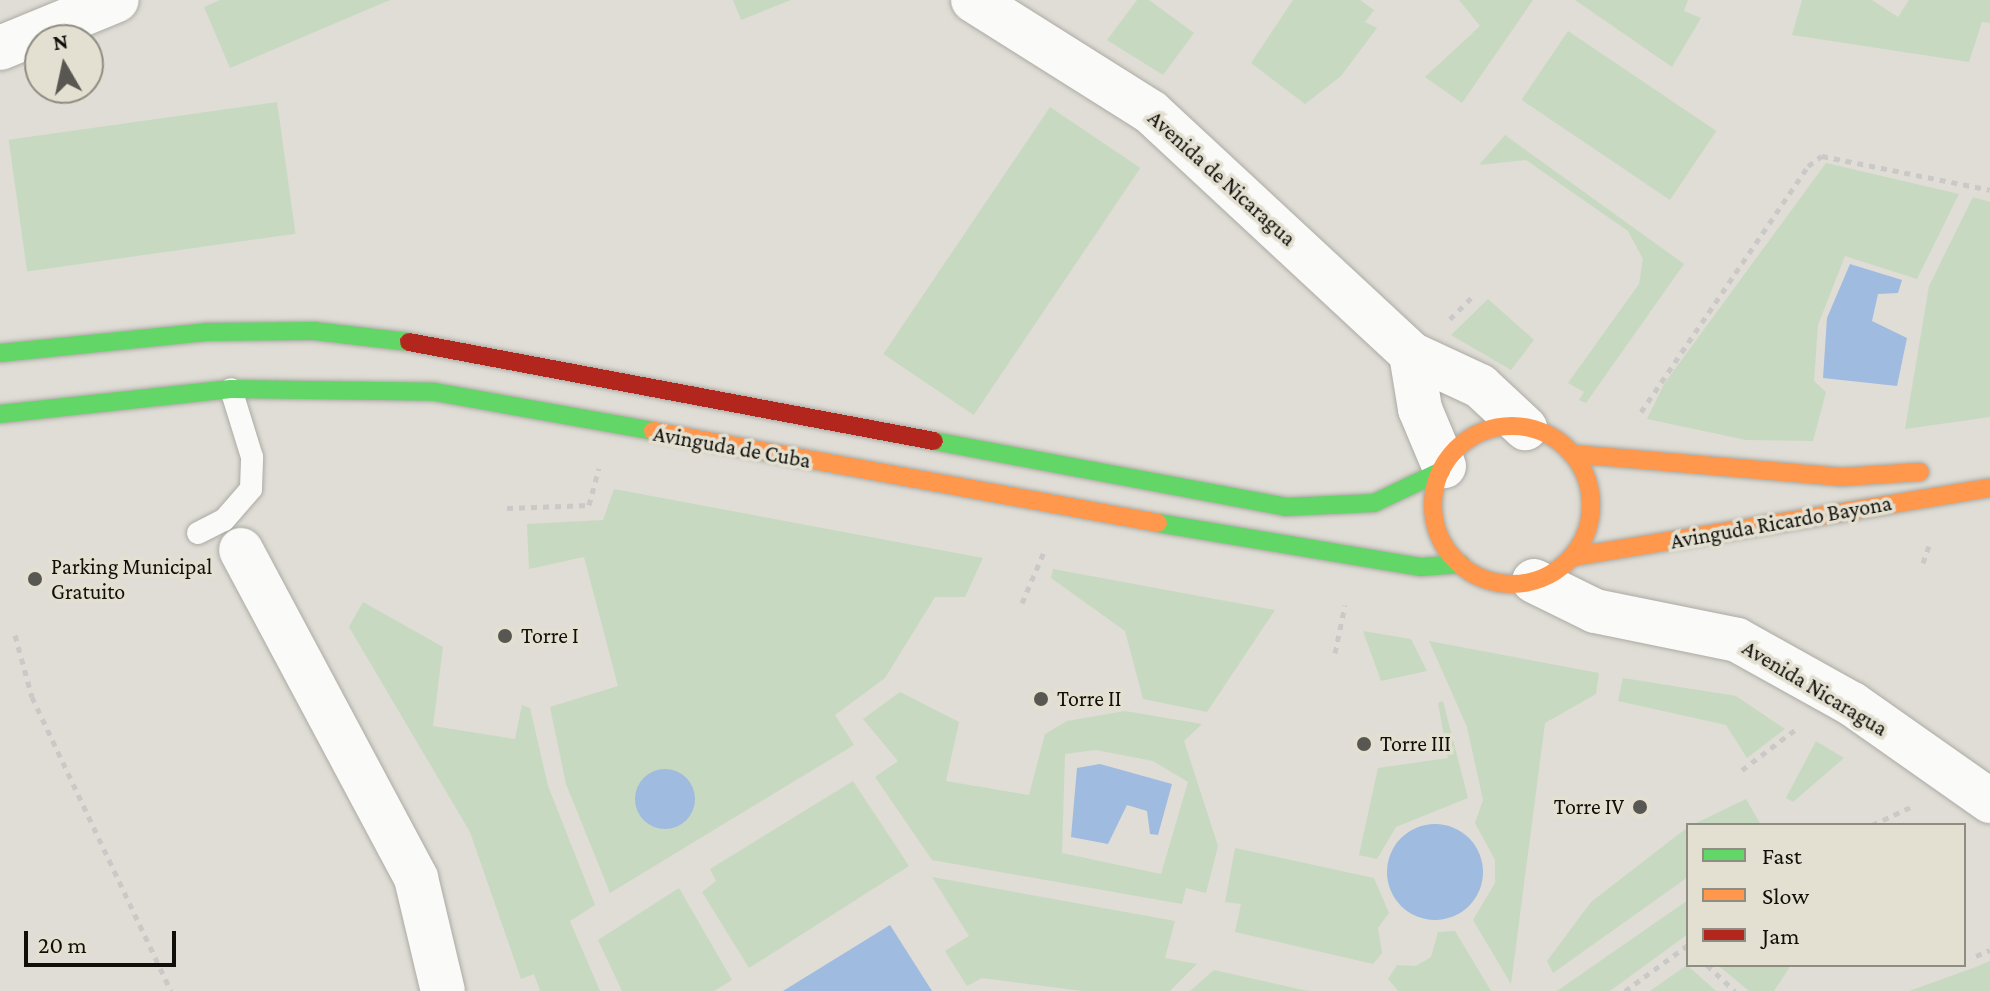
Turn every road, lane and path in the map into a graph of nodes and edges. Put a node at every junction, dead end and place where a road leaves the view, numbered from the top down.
1 (117, 0) edge
2 (973, 0) edge
3 (0, 48) edge
4 (1990, 190) edge
5 (0, 353) edge
6 (1411, 354) junction
7 (231, 389) junction
8 (0, 414) edge
9 (611, 425) junction
10 (1525, 428) junction
11 (1573, 454) junction
12 (1623, 457) junction
13 (1442, 468) junction
14 (1939, 470) dead end
15 (1990, 488) edge
16 (507, 508) dead end
17 (198, 533) dead end
18 (241, 550) dead end
19 (1572, 557) junction
20 (1461, 564) junction
21 (1534, 581) junction
22 (15, 635) dead end
23 (1835, 694) junction
24 (1742, 770) dead end
25 (1990, 801) edge
26 (1686, 947) edge
27 (1990, 950) edge
28 (1976, 956) dead end
29 (1709, 967) edge
30 (171, 991) edge
31 (443, 991) edge
32 (1625, 991) edge
33 (1735, 991) edge

1 - 3 street
2 - 6 street, Avenida de Nicaragua
4 - 12 path
5 - 13 main road, Avinguda de Cuba
6 - 10 street, Avenida de Nicaragua
6 - 13 street
7 - 8 main road, Avinguda de Cuba
7 - 9 main road, Avinguda de Cuba
7 - 17 lane
9 - 16 path
9 - 20 main road, Avinguda de Cuba
10 - 11 main road
10 - 13 main road
11 - 12 main road, Avinguda Ricardo Bayona
11 - 19 main road
12 - 14 main road, Avinguda Ricardo Bayona
13 - 20 main road
15 - 19 main road, Avinguda Ricardo Bayona
18 - 31 street
19 - 21 main road
20 - 21 main road
21 - 23 street, Avenida Nicaragua
22 - 30 path
23 - 24 path
23 - 25 street, Avenida Nicaragua
26 - 32 path
27 - 28 path
29 - 33 path

